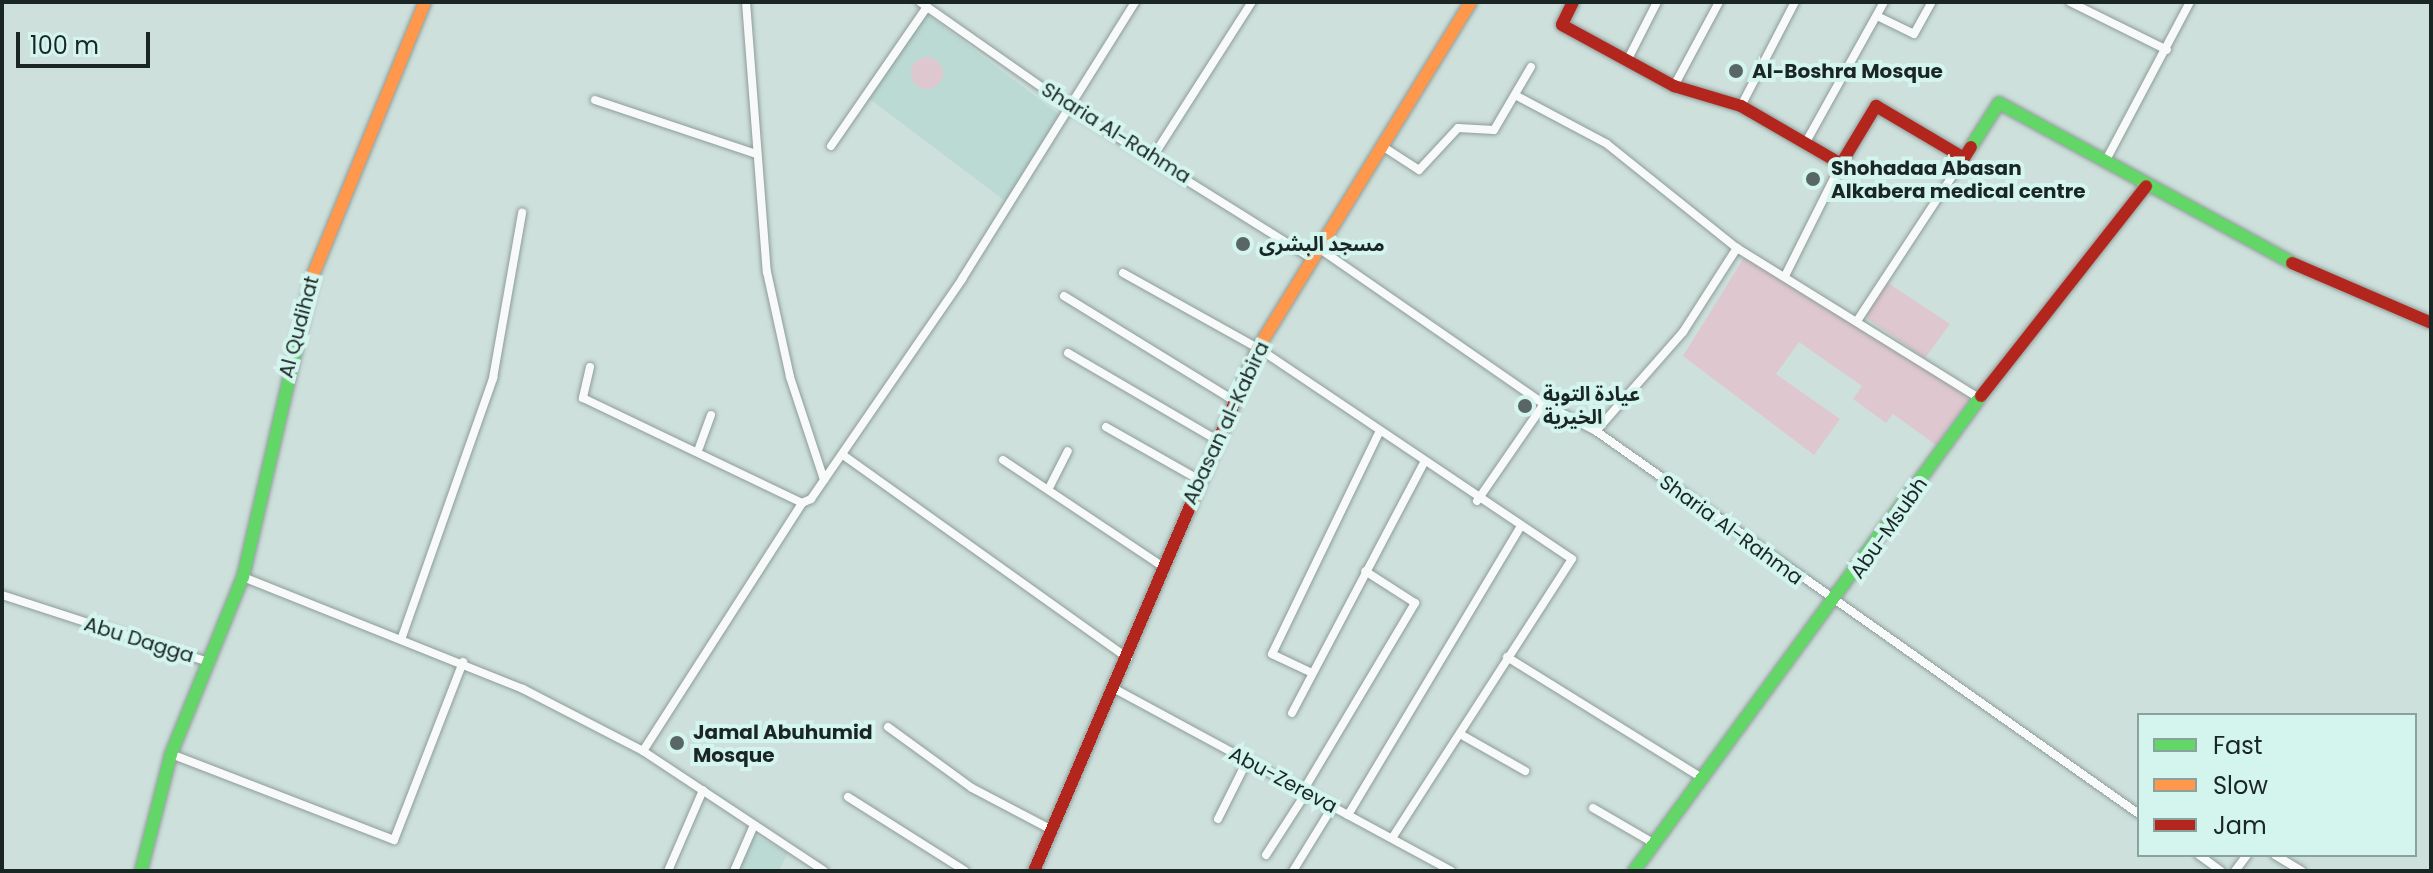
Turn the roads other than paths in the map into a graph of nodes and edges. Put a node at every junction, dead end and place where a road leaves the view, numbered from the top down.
1 (425, 2) edge
2 (746, 2) edge
3 (1135, 2) edge
4 (1252, 2) edge
5 (1471, 2) edge
6 (1573, 2) edge
7 (1657, 2) edge
8 (1719, 2) edge
9 (1795, 2) edge
10 (1884, 2) edge
11 (1932, 2) edge
12 (2070, 2) edge
13 (2190, 2) edge
14 (923, 5) edge
15 (1877, 16) junction
16 (2167, 50) junction
17 (1628, 59) junction
18 (1531, 67) dead end
19 (1674, 86) junction
20 (1515, 95) junction
21 (595, 100) dead end
22 (1741, 106) junction
23 (1074, 110) junction
24 (1806, 142) junction
25 (831, 146) dead end
26 (1382, 146) junction
27 (756, 154) junction
28 (1154, 155) junction
29 (1964, 158) junction
30 (2106, 160) junction
31 (1841, 164) junction
32 (2146, 186) junction
33 (522, 213) dead end
34 (1737, 248) junction
35 (1317, 255) junction
36 (1123, 273) dead end
37 (1785, 276) junction
38 (1064, 296) dead end
39 (1859, 318) junction
40 (2431, 323) edge
41 (1258, 348) junction
42 (1068, 353) dead end
43 (590, 367) dead end
44 (1979, 398) junction
45 (1233, 400) junction
46 (1544, 404) junction
47 (711, 415) dead end
48 (1106, 427) dead end
49 (1596, 431) junction
50 (1379, 433) junction
51 (1215, 439) junction
52 (699, 448) junction
53 (1068, 451) dead end
54 (843, 455) junction
55 (1003, 460) dead end
56 (1424, 463) junction
57 (1198, 479) junction
58 (824, 480) junction
59 (1050, 486) junction
60 (1477, 501) junction
61 (802, 503) junction
62 (1520, 528) junction
63 (1162, 566) junction
64 (1365, 571) junction
65 (243, 577) junction
66 (2, 595) edge
67 (1834, 606) junction
68 (402, 637) junction
69 (1507, 657) junction
70 (1128, 658) junction
71 (205, 661) junction
72 (463, 662) junction
73 (1310, 672) junction
74 (1115, 689) junction
75 (1292, 713) dead end
76 (888, 727) dead end
77 (1460, 734) junction
78 (643, 751) junction
79 (171, 754) junction
80 (1247, 761) junction
81 (1525, 771) dead end
82 (1702, 778) junction
83 (703, 790) junction
84 (1305, 792) junction
85 (848, 797) dead end
86 (1333, 806) junction
87 (1593, 808) dead end
88 (2137, 813) edge
89 (1348, 815) junction
90 (1218, 819) dead end
91 (754, 825) junction
92 (1052, 830) junction
93 (1392, 838) junction
94 (1655, 844) junction
95 (1266, 855) dead end
96 (2202, 857) edge
97 (2278, 857) edge
98 (1437, 868) edge
99 (141, 871) edge
100 (668, 871) edge
101 (734, 871) edge
102 (824, 871) edge
103 (965, 871) edge
104 (1034, 871) edge
105 (1293, 871) edge
106 (1451, 871) edge
107 (1634, 871) edge
108 (2221, 871) edge
109 (2302, 871) edge

1 - 65 street, Al Qudihat
2 - 27 street
3 - 23 street
4 - 28 street
5 - 26 street, Abasan al-Kabira
6 - 17 street
7 - 17 street
8 - 19 street
9 - 22 street
10 - 15 street
11 - 15 street
12 - 16 street
13 - 16 street
14 - 23 street, Sharia Al-Rahma
14 - 25 street
15 - 24 street
16 - 30 street
17 - 19 street
18 - 20 street
19 - 22 street
20 - 26 street
20 - 34 street
21 - 27 street
22 - 24 street
23 - 28 street, Sharia Al-Rahma
23 - 54 street
24 - 31 street
26 - 35 street, Abasan al-Kabira
27 - 58 street
28 - 35 street, Sharia Al-Rahma
29 - 30 street
29 - 31 street
29 - 39 street
30 - 32 street
31 - 37 street
32 - 40 street
32 - 44 street, Abu-Msubh
33 - 68 street
34 - 37 street
34 - 49 street
35 - 41 street, Abasan al-Kabira
35 - 46 street, Sharia Al-Rahma
36 - 41 street
37 - 39 street
38 - 45 street
39 - 44 street
41 - 45 street, Abasan al-Kabira
41 - 50 street
42 - 51 street
43 - 52 street
44 - 67 street, Abu-Msubh
45 - 51 street, Abasan al-Kabira
46 - 49 street, Sharia Al-Rahma
46 - 60 street
47 - 52 street
48 - 57 street
49 - 67 street, Sharia Al-Rahma
50 - 56 street
50 - 73 street
51 - 57 street, Abasan al-Kabira
52 - 61 street
53 - 59 street
54 - 58 street
54 - 70 street
55 - 59 street
56 - 60 street
56 - 64 street
57 - 63 street, Abasan al-Kabira
58 - 61 street
59 - 63 street
60 - 62 street
61 - 78 street
62 - 69 street
62 - 89 street
63 - 70 street, Abasan al-Kabira
64 - 73 street
64 - 84 street
65 - 68 street
65 - 71 street, Al Qudihat
66 - 71 street, Abu Dagga
67 - 82 street, Abu-Msubh
67 - 88 street, Sharia Al-Rahma
68 - 72 street
69 - 77 street
69 - 82 street
70 - 74 street, Abasan al-Kabira
71 - 79 street, Abu Dagga
72 - 78 street
72 - 79 street
73 - 75 street
74 - 80 street, Abu-Zereva
74 - 92 street, Abasan al-Kabira
76 - 92 street
77 - 81 street
77 - 93 street
78 - 83 street
79 - 99 street, Abu Dagga
80 - 84 street, Abu-Zereva
80 - 90 street
82 - 94 street, Abu-Msubh
83 - 91 street
83 - 100 street
84 - 86 street, Abu-Zereva
84 - 95 street
85 - 103 street
86 - 89 street, Abu-Zereva
86 - 105 street
87 - 94 street
89 - 93 street, Abu-Zereva
91 - 101 street
91 - 102 street
92 - 104 street, Abasan al-Kabira
93 - 98 street, Abu-Zereva
94 - 107 street, Abu-Msubh
96 - 108 street
97 - 109 street
98 - 106 street, Abu-Zereva

